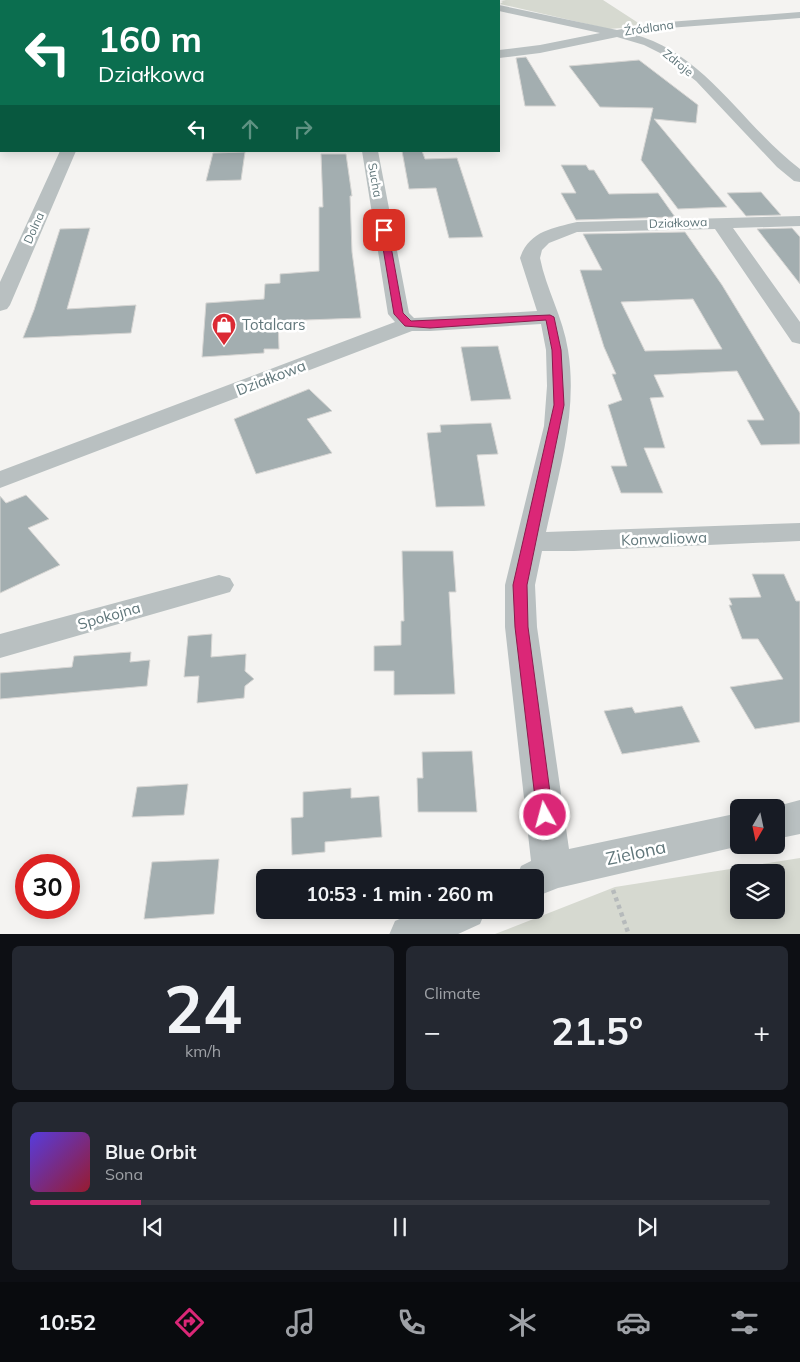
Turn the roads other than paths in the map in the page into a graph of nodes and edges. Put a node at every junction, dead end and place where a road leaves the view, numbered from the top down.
1 (500, 8) edge
2 (800, 15) edge
3 (614, 33) junction
4 (500, 54) edge
5 (68, 152) edge
6 (370, 152) edge
7 (798, 174) edge
8 (800, 221) edge
9 (719, 222) junction
10 (0, 305) edge
11 (550, 317) junction
12 (408, 324) junction
13 (800, 337) edge
14 (0, 480) edge
15 (800, 532) edge
16 (529, 541) junction
17 (219, 585) dead end
18 (0, 646) edge
19 (800, 817) edge
20 (785, 820) edge
21 (730, 832) edge
22 (543, 869) edge
23 (544, 875) edge
24 (444, 919) edge
25 (410, 934) edge

1 - 3 street, Zdroje
2 - 3 street, Źródlana
3 - 4 street, Źródlana
3 - 7 street, Zdroje
5 - 10 street, Dolna
6 - 12 street, Sucha
8 - 9 street, Działkowa
9 - 11 street, Działkowa
9 - 13 street
11 - 12 street, Działkowa
11 - 16 street
12 - 14 street, Działkowa
15 - 16 street, Konwaliowa
16 - 22 street
17 - 18 street, Spokojna
19 - 20 street
21 - 23 street, Zielona
24 - 25 street

